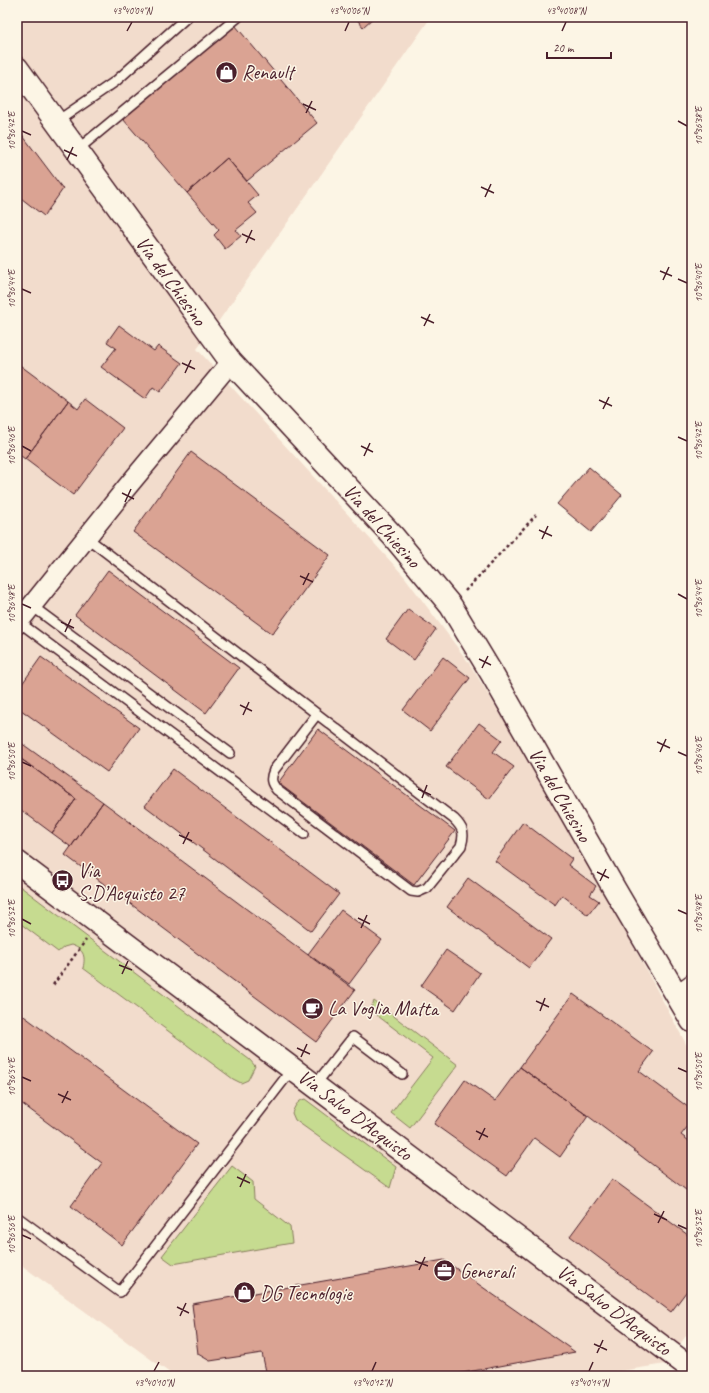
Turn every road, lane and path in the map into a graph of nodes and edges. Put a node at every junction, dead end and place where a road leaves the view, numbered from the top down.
1 (187, 17) edge
2 (238, 17) edge
3 (17, 68) edge
4 (56, 123) junction
5 (76, 151) junction
6 (231, 362) junction
7 (536, 515) dead end
8 (86, 537) junction
9 (32, 606) junction
10 (451, 606) junction
11 (18, 623) edge
12 (317, 714) junction
13 (230, 753) dead end
14 (304, 834) dead end
15 (17, 862) edge
16 (99, 923) junction
17 (53, 985) dead end
18 (685, 990) edge
19 (692, 1022) edge
20 (293, 1068) junction
21 (402, 1074) dead end
22 (315, 1085) junction
23 (17, 1217) edge
24 (692, 1369) edge

1 - 4 lane
2 - 5 lane
3 - 4 street, Via del Chiesino
4 - 5 street, Via del Chiesino
5 - 6 street, Via del Chiesino
6 - 8 street
6 - 10 street, Via del Chiesino
7 - 10 path
8 - 9 street
8 - 12 lane
9 - 11 street
9 - 13 lane
10 - 18 street, Via del Chiesino
11 - 14 lane
12 - 12 lane
15 - 16 street, Via Salvo D'Acquisto
16 - 17 path
16 - 20 street, Via Salvo D'Acquisto
18 - 19 street, Via del Chiesino
20 - 22 street, Via Salvo D'Acquisto
20 - 23 lane
21 - 22 lane
22 - 24 street, Via Salvo D'Acquisto

